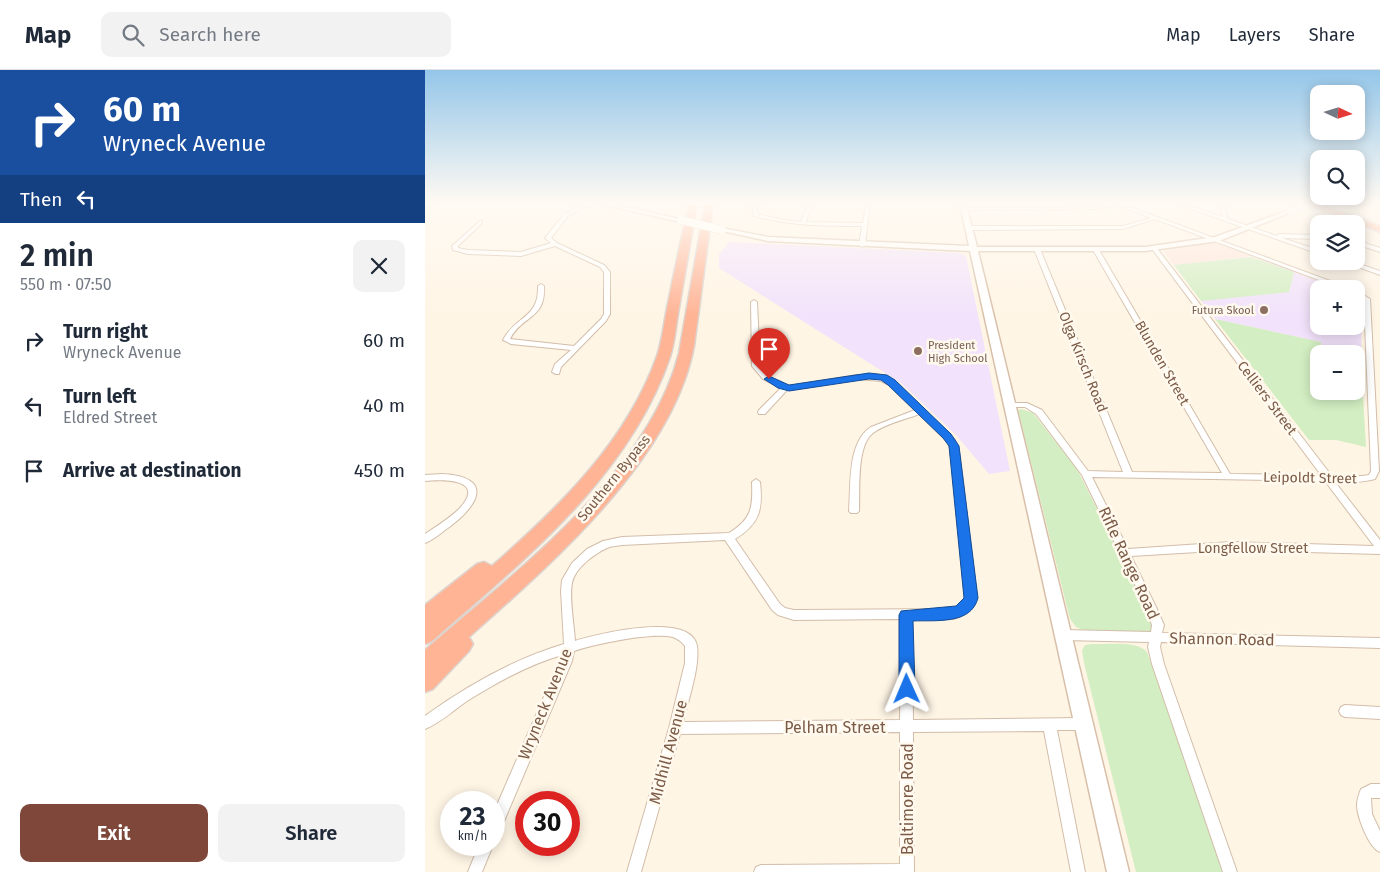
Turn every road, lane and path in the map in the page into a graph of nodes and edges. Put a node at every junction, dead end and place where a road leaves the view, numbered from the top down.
1 (460, 241) edge
2 (552, 241) edge
3 (686, 241) edge
4 (703, 241) edge
5 (812, 241) edge
6 (863, 241) edge
7 (972, 241) edge
8 (1199, 241) edge
9 (1222, 241) edge
10 (1288, 241) edge
11 (555, 244) junction
12 (862, 245) junction
13 (1365, 245) edge
14 (1154, 248) junction
15 (1310, 249) edge
16 (974, 250) junction
17 (1038, 250) junction
18 (1096, 250) junction
19 (1380, 250) edge
20 (1365, 268) edge
21 (1380, 273) edge
22 (1325, 280) edge
23 (541, 286) dead end
24 (1365, 298) edge
25 (754, 302) dead end
26 (1369, 347) junction
27 (576, 348) junction
28 (1380, 349) edge
29 (556, 372) dead end
30 (786, 388) junction
31 (1010, 405) junction
32 (640, 411) junction
33 (920, 411) junction
34 (762, 412) dead end
35 (1086, 474) junction
36 (1128, 474) junction
37 (1228, 476) junction
38 (425, 478) edge
39 (1327, 478) junction
40 (756, 482) dead end
41 (855, 511) dead end
42 (730, 537) junction
43 (425, 539) edge
44 (1380, 548) edge
45 (1126, 553) junction
46 (537, 564) junction
47 (906, 615) junction
48 (425, 617) edge
49 (1064, 634) junction
50 (425, 635) edge
51 (1156, 638) junction
52 (1380, 643) edge
53 (570, 646) junction
54 (425, 664) edge
55 (425, 682) edge
56 (1345, 711) dead end
57 (1380, 713) edge
58 (425, 723) edge
59 (1049, 724) junction
60 (1084, 724) junction
61 (907, 726) junction
62 (675, 728) junction
63 (1380, 791) edge
64 (505, 802) edge
65 (1380, 845) edge
66 (482, 856) edge
67 (475, 872) edge
68 (634, 872) edge
69 (761, 872) edge
70 (907, 872) edge
71 (1078, 872) edge
72 (1118, 872) edge
73 (1230, 872) edge

1 - 11 street
2 - 11 street
3 - 32 highway, Southern Bypass
4 - 46 highway, Southern Bypass
5 - 12 street, bridge
6 - 12 street
7 - 16 street
8 - 14 street
9 - 22 street
10 - 15 street
11 - 27 street
12 - 16 street
13 - 19 street
14 - 18 street
14 - 39 street, Celliers Street
16 - 17 street
16 - 31 street
17 - 18 street
17 - 36 street, Olga Kirsch Road
18 - 37 street, Blunden Street
20 - 21 street
23 - 27 street
24 - 26 street, Leipoldt Street
25 - 30 street
26 - 28 street
26 - 39 street, Leipoldt Street
27 - 29 street
30 - 33 street
30 - 34 street
31 - 35 street, Rifle Range Road
31 - 49 street
32 - 48 highway
32 - 50 highway, Southern Bypass
33 - 41 street
33 - 47 street
35 - 36 street, Leipoldt Street
35 - 45 street, Rifle Range Road
36 - 37 street, Leipoldt Street
37 - 39 street, Leipoldt Street
38 - 43 street
39 - 44 street, Celliers Street
40 - 42 street
42 - 47 street
42 - 53 street, Wryneck Avenue
44 - 45 street, Longfellow Street
45 - 51 street, Rifle Range Road
46 - 54 highway, Southern Bypass
46 - 55 highway
47 - 61 street, Baltimore Road
49 - 51 street, Shannon Road
49 - 60 street
51 - 52 street, Shannon Road
51 - 73 street, Rifle Range Road
53 - 58 street
53 - 62 street, Midhill Avenue
53 - 64 street, Wryneck Avenue
56 - 57 street
59 - 60 street, Pelham Street
59 - 61 street, Pelham Street
59 - 71 street
60 - 72 street
61 - 62 street, Pelham Street
61 - 70 street, Baltimore Road
62 - 68 street, Midhill Avenue
63 - 65 street
66 - 67 street
69 - 70 street

